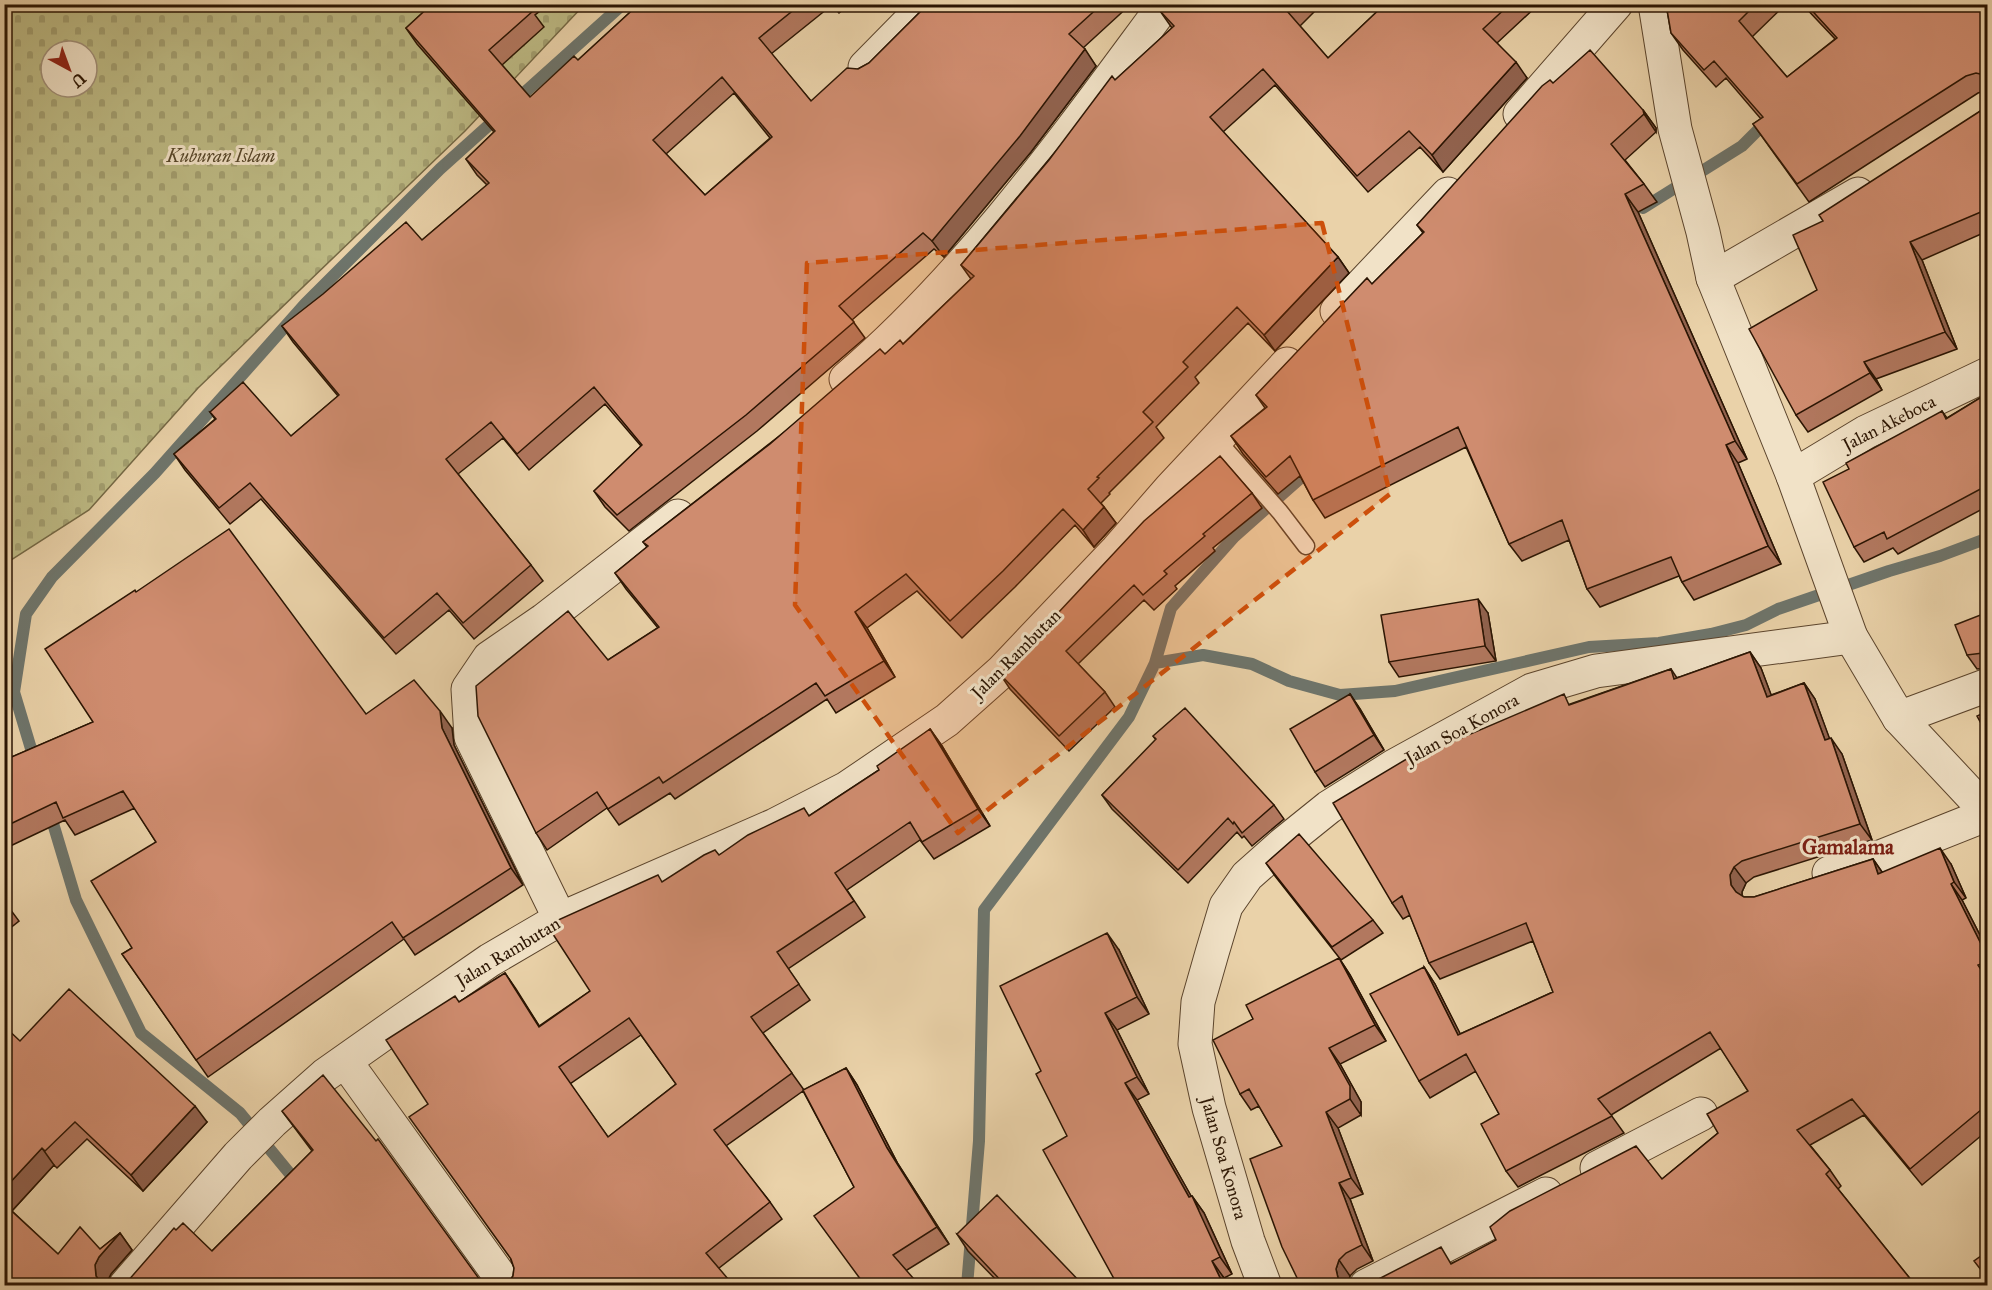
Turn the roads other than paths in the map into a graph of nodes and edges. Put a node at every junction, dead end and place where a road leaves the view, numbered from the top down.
1 (927, 4) edge
2 (1165, 4) edge
3 (1616, 4) edge
4 (1655, 4) edge
5 (865, 68) edge
6 (1497, 139) edge
7 (1465, 175) edge
8 (1884, 177) edge
9 (1713, 278) junction
10 (1988, 374) edge
11 (827, 396) edge
12 (1217, 441) junction
13 (1793, 477) junction
14 (703, 497) edge
15 (1306, 546) dead end
16 (1851, 637) junction
17 (1988, 685) edge
18 (1899, 718) junction
19 (1988, 813) edge
20 (1804, 881) edge
21 (561, 919) junction
22 (345, 1061) junction
23 (1701, 1114) dead end
24 (125, 1286) edge
25 (507, 1286) edge
26 (1265, 1286) edge
27 (1366, 1286) edge

1 - 5 street
2 - 11 street
3 - 6 street
4 - 9 street
7 - 12 street, Jalan Rambutan
8 - 9 street
9 - 13 street
10 - 13 street, Jalan Akeboca
12 - 15 lane
12 - 21 street, Jalan Rambutan
13 - 16 street
14 - 21 street
16 - 18 street
16 - 26 street, Jalan Soa Konora
17 - 18 street
18 - 19 street
19 - 20 street
21 - 22 street, Jalan Rambutan
22 - 24 street, Jalan Rambutan
22 - 25 street
23 - 27 street

